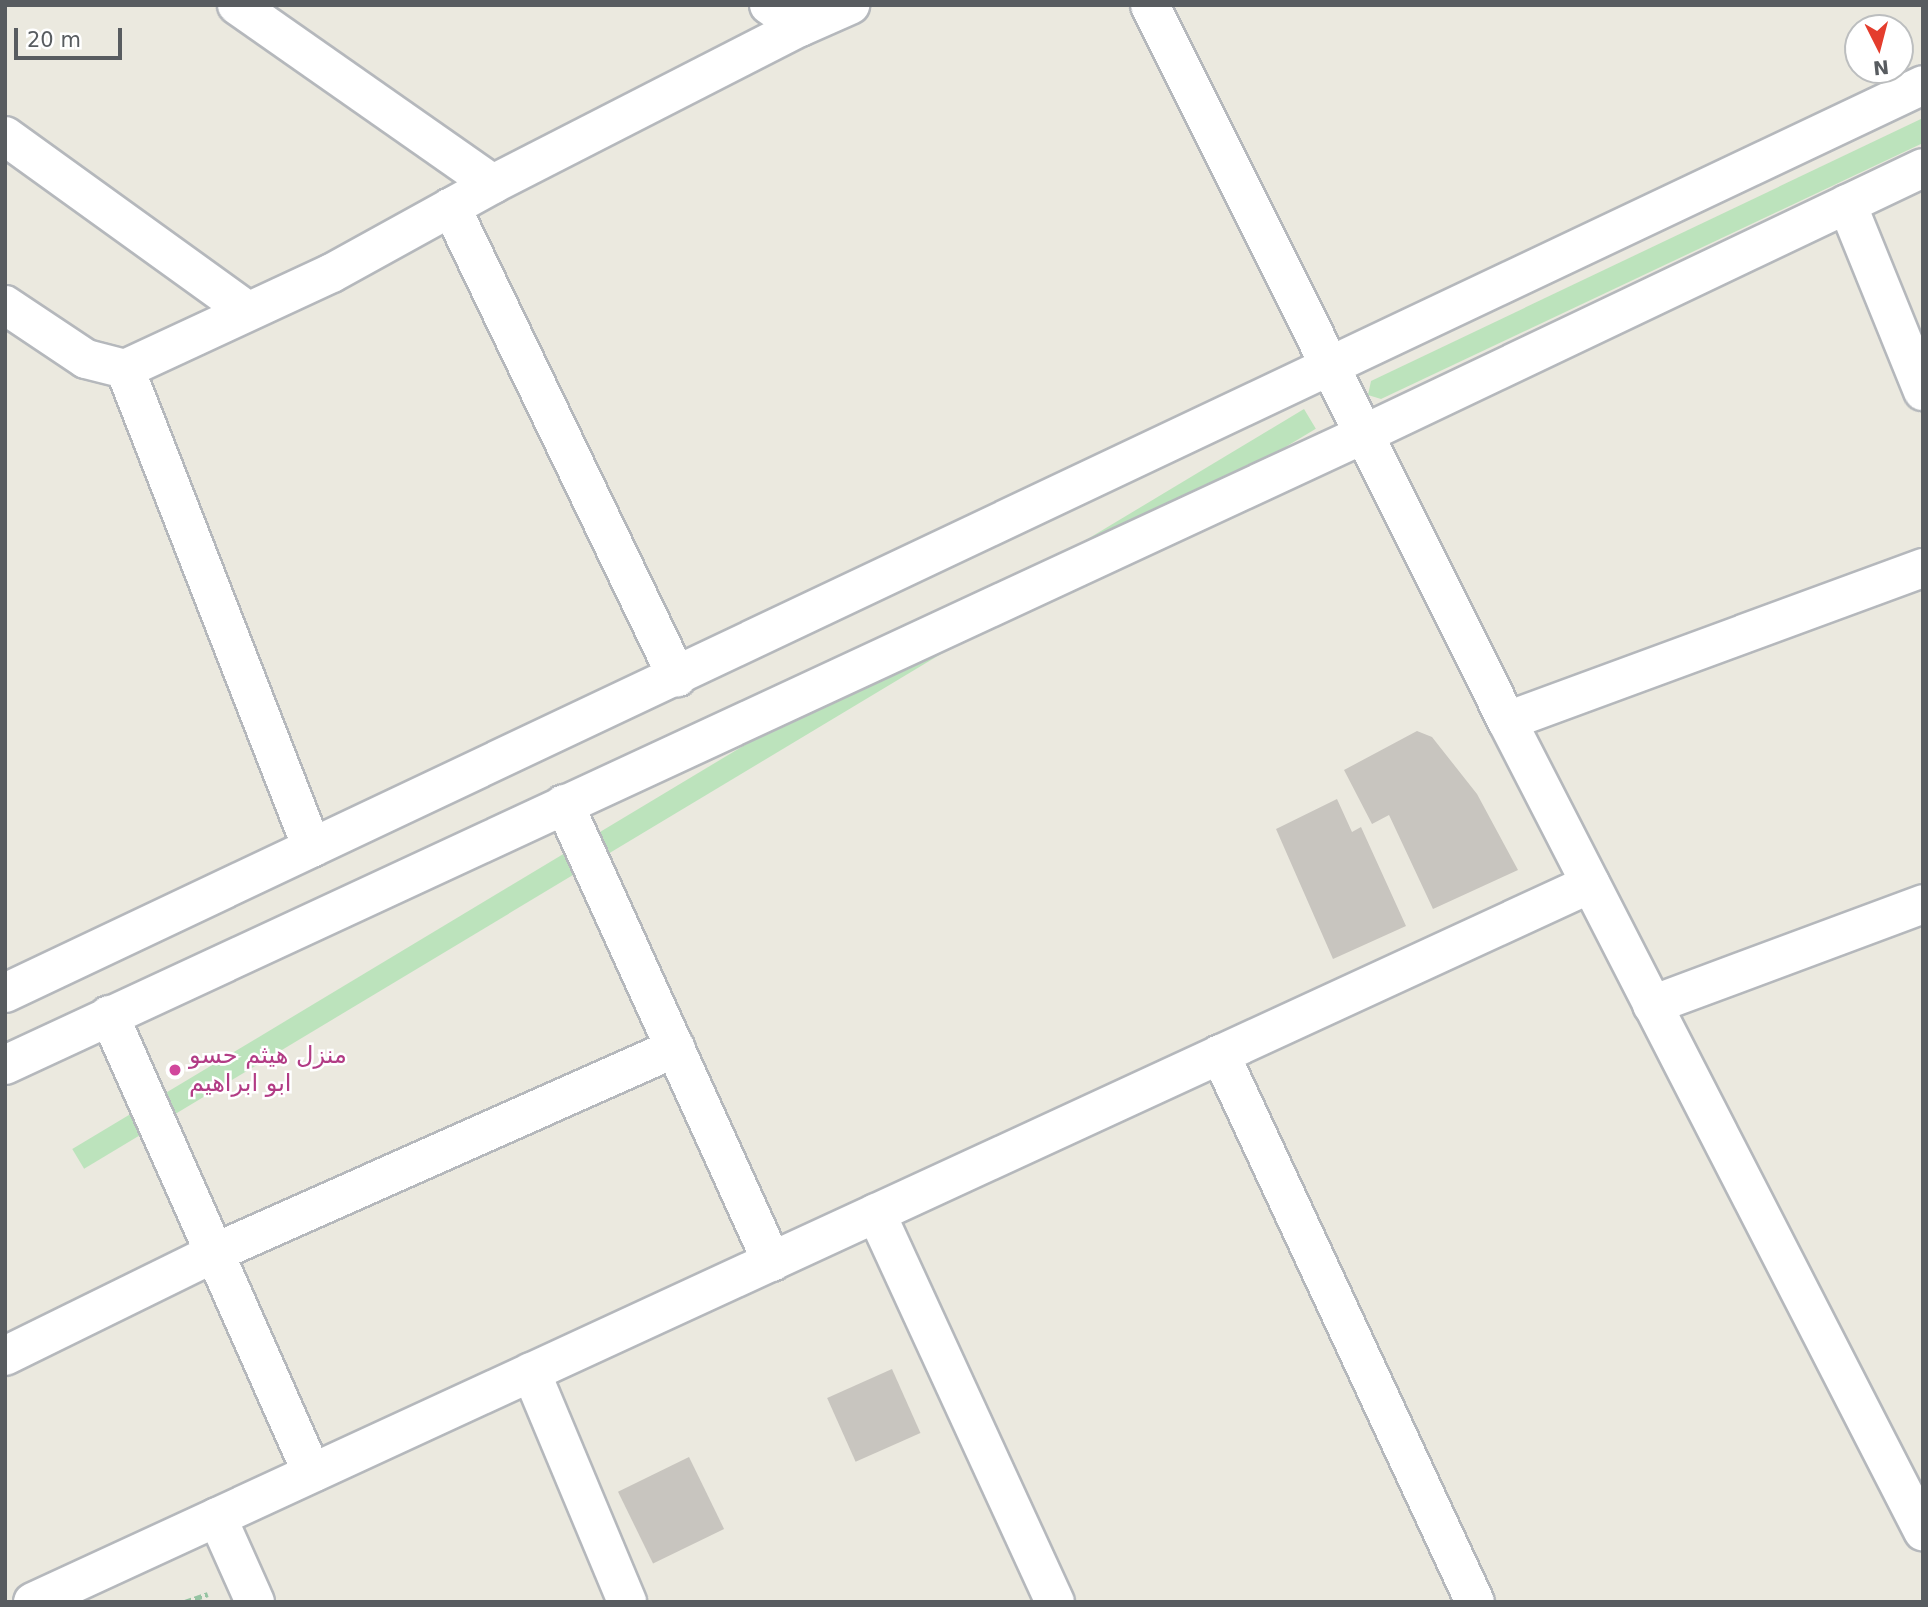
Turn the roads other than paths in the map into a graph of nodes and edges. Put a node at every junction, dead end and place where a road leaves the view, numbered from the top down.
1 (237, 5) edge
2 (850, 5) edge
3 (1150, 5) edge
4 (785, 16) edge
5 (1923, 85) edge
6 (5, 136) edge
7 (1923, 168) edge
8 (493, 184) junction
9 (1847, 204) junction
10 (451, 207) junction
11 (5, 305) edge
12 (248, 312) junction
13 (125, 369) junction
14 (1329, 369) junction
15 (1923, 391) edge
16 (1362, 435) junction
17 (1923, 568) edge
18 (677, 677) junction
19 (1507, 722) junction
20 (564, 804) junction
21 (312, 848) junction
22 (1590, 884) junction
23 (1923, 904) edge
24 (5, 993) edge
25 (1652, 1005) junction
26 (109, 1015) junction
27 (675, 1048) junction
28 (1220, 1054) junction
29 (5, 1065) edge
30 (876, 1213) junction
31 (214, 1253) junction
32 (772, 1262) junction
33 (5, 1356) edge
34 (531, 1373) junction
35 (312, 1473) junction
36 (217, 1517) junction
37 (1923, 1531) edge
38 (33, 1602) edge
39 (255, 1602) edge
40 (627, 1602) edge
41 (1055, 1602) edge
42 (1475, 1602) edge

1 - 8 street
2 - 4 street
3 - 14 street
4 - 8 street
5 - 14 street
6 - 12 street
7 - 9 street
8 - 10 street
9 - 15 street
9 - 16 street
10 - 12 street
10 - 18 street
11 - 13 street
12 - 13 street
13 - 21 street
14 - 16 street
14 - 18 street
16 - 19 street
16 - 20 street
17 - 19 street
18 - 21 street
19 - 22 street
20 - 26 street
20 - 27 street
21 - 24 street
22 - 25 street
22 - 28 street
23 - 25 street
25 - 37 street
26 - 29 street
26 - 31 street
27 - 31 street
27 - 32 street
28 - 30 street
28 - 42 street
30 - 32 street
30 - 41 street
31 - 33 street
31 - 35 street
32 - 34 street
34 - 35 street
34 - 40 street
35 - 36 street
36 - 38 street
36 - 39 street

